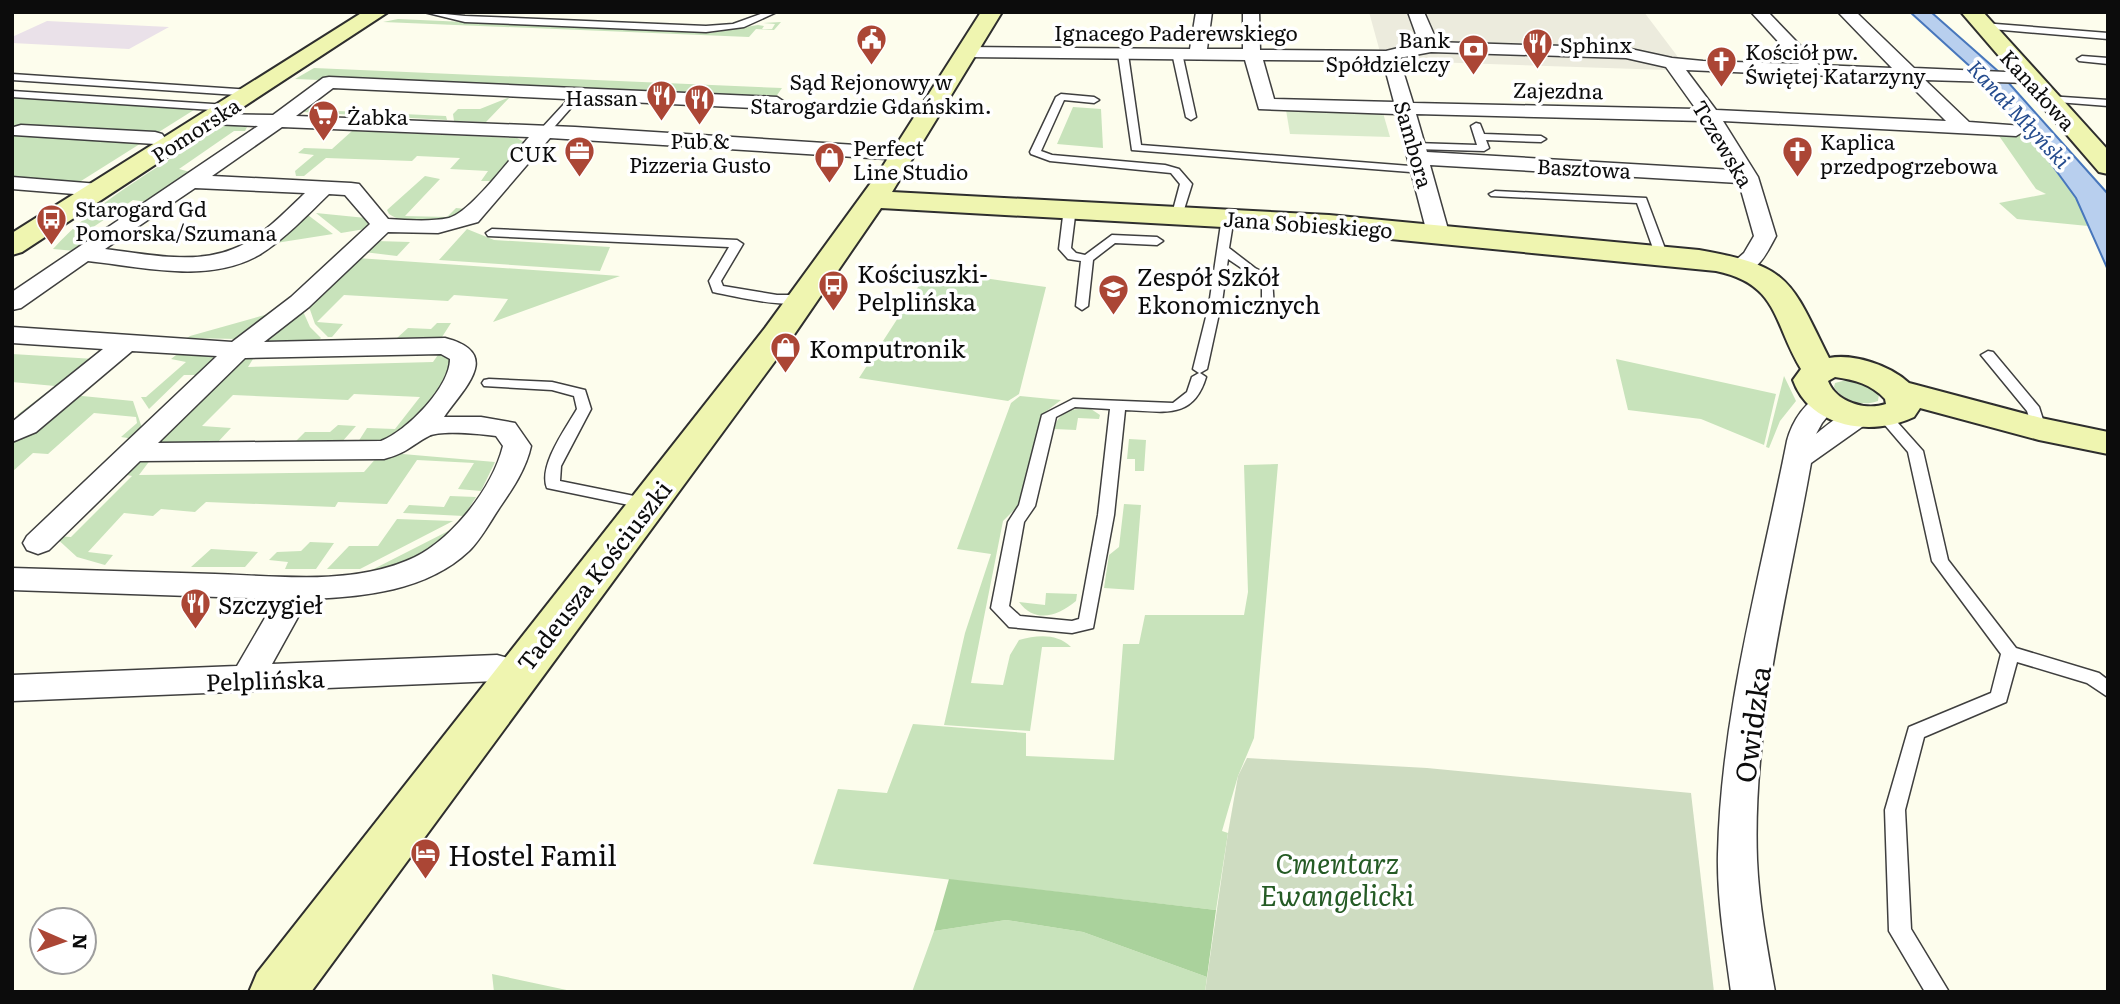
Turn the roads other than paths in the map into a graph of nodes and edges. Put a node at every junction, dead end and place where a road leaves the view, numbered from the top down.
1 (378, 12) edge
2 (428, 12) edge
3 (773, 12) edge
4 (992, 12) edge
5 (1204, 12) edge
6 (1251, 12) edge
7 (1416, 12) edge
8 (1759, 12) edge
9 (1846, 12) edge
10 (1977, 17) edge
11 (2108, 36) edge
12 (1423, 47) junction
13 (965, 51) junction
14 (1177, 53) junction
15 (1198, 53) junction
16 (1252, 53) junction
17 (1123, 54) junction
18 (1388, 56) junction
19 (2081, 59) dead end
20 (2108, 61) edge
21 (1672, 64) junction
22 (1813, 69) junction
23 (1910, 73) junction
24 (12, 77) edge
25 (2018, 77) junction
26 (252, 93) junction
27 (579, 93) junction
28 (12, 94) edge
29 (2048, 99) junction
30 (1094, 100) dead end
31 (778, 103) dead end
32 (2108, 103) edge
33 (1404, 108) junction
34 (220, 113) junction
35 (1710, 115) junction
36 (1191, 117) dead end
37 (276, 121) junction
38 (15, 127) edge
39 (1965, 129) junction
40 (2016, 130) dead end
41 (544, 132) junction
42 (155, 138) dead end
43 (1541, 139) dead end
44 (903, 154) junction
45 (1419, 158) junction
46 (2108, 166) edge
47 (1748, 177) junction
48 (190, 181) junction
49 (12, 183) edge
50 (324, 187) junction
51 (100, 190) junction
52 (1495, 194) dead end
53 (874, 199) junction
54 (1070, 208) junction
55 (1178, 214) junction
56 (1228, 217) junction
57 (382, 225) junction
58 (492, 233) dead end
59 (1438, 233) junction
60 (1157, 241) dead end
61 (12, 246) edge
62 (1224, 250) junction
63 (84, 254) junction
64 (1661, 254) junction
65 (1087, 259) junction
66 (1741, 266) junction
67 (803, 299) junction
68 (12, 303) edge
69 (1214, 305) junction
70 (1082, 306) dead end
71 (1796, 319) junction
72 (12, 335) edge
73 (126, 343) junction
74 (239, 350) junction
75 (1987, 355) dead end
76 (1854, 369) junction
77 (489, 383) dead end
78 (1822, 386) junction
79 (1118, 405) junction
80 (1886, 408) junction
81 (424, 426) junction
82 (2039, 429) junction
83 (12, 433) edge
84 (2108, 443) edge
85 (132, 452) junction
86 (1798, 458) junction
87 (648, 504) junction
88 (38, 543) dead end
89 (12, 579) edge
90 (298, 588) junction
91 (2010, 653) junction
92 (518, 673) junction
93 (246, 680) junction
94 (12, 688) edge
95 (2108, 690) edge
96 (277, 992) edge
97 (1753, 992) edge
98 (1938, 992) edge

1 - 26 street, Pomorska
2 - 3 lane
4 - 13 street, Tadeusza Kościuszki
5 - 15 street
6 - 16 street
7 - 12 street
8 - 22 street
9 - 23 street
10 - 11 lane
10 - 25 street, Kanałowa
12 - 18 street, Ignacego Paderewskiego
12 - 21 street, Ignacego Paderewskiego
13 - 17 street, Ignacego Paderewskiego
13 - 44 street, Tadeusza Kościuszki
14 - 15 street, Ignacego Paderewskiego
14 - 17 street, Ignacego Paderewskiego
14 - 36 lane
15 - 16 street, Ignacego Paderewskiego
16 - 18 street, Ignacego Paderewskiego
16 - 33 street, Zajezdna
17 - 45 lane
18 - 33 street, Sambora
19 - 20 lane
21 - 22 street, Ignacego Paderewskiego
21 - 35 street, Tczewska
22 - 23 street, Ignacego Paderewskiego
23 - 25 street, Ignacego Paderewskiego
23 - 39 street
24 - 26 lane
25 - 29 street, Kanałowa
26 - 34 street, Pomorska
27 - 31 street
27 - 37 street
27 - 41 lane
28 - 34 lane
29 - 32 lane
29 - 46 street, Kanałowa
30 - 55 lane
33 - 35 street, Zajezdna
33 - 45 street, Sambora
34 - 37 street
34 - 51 street, Pomorska
35 - 39 street, Zajezdna
35 - 47 street, Tczewska
37 - 41 street
37 - 48 street, Pomorska
38 - 42 street
39 - 40 street, Zajezdna
41 - 44 street
41 - 57 street
43 - 45 lane
44 - 53 street, Tadeusza Kościuszki
45 - 47 street, Basztowa
45 - 59 street, Sambora
47 - 66 street, Tczewska
48 - 50 street, Pomorska
48 - 63 street, Pomorska
49 - 51 street
50 - 57 street, Pomorska
50 - 63 street
51 - 61 street, Pomorska
52 - 64 lane
53 - 54 street, Jana Sobieskiego
53 - 67 street, Tadeusza Kościuszki
54 - 55 street, Jana Sobieskiego
54 - 65 lane
55 - 56 street, Jana Sobieskiego
56 - 59 street, Jana Sobieskiego
56 - 62 lane
57 - 74 street
58 - 67 lane
59 - 64 street, Jana Sobieskiego
60 - 65 lane
62 - 69 lane
62 - 69 lane
63 - 68 street, Pomorska
64 - 66 street, Jana Sobieskiego
65 - 70 lane
66 - 71 street
67 - 87 street, Tadeusza Kościuszki
69 - 79 lane
71 - 76 street
71 - 78 street
72 - 73 street
73 - 74 street
73 - 83 street
74 - 81 street
74 - 85 street
75 - 82 lane
76 - 78 street
76 - 80 street
77 - 87 lane
78 - 80 street
78 - 86 street, Owidzka
79 - 79 lane
80 - 82 street
80 - 86 street
80 - 91 lane
81 - 85 street
81 - 90 street
82 - 84 street
85 - 88 street
86 - 97 street, Owidzka
87 - 92 street, Tadeusza Kościuszki
89 - 90 street
90 - 93 street
91 - 95 lane
91 - 98 lane
92 - 93 street, Pelplińska
92 - 96 street, Tadeusza Kościuszki
93 - 94 street, Pelplińska

